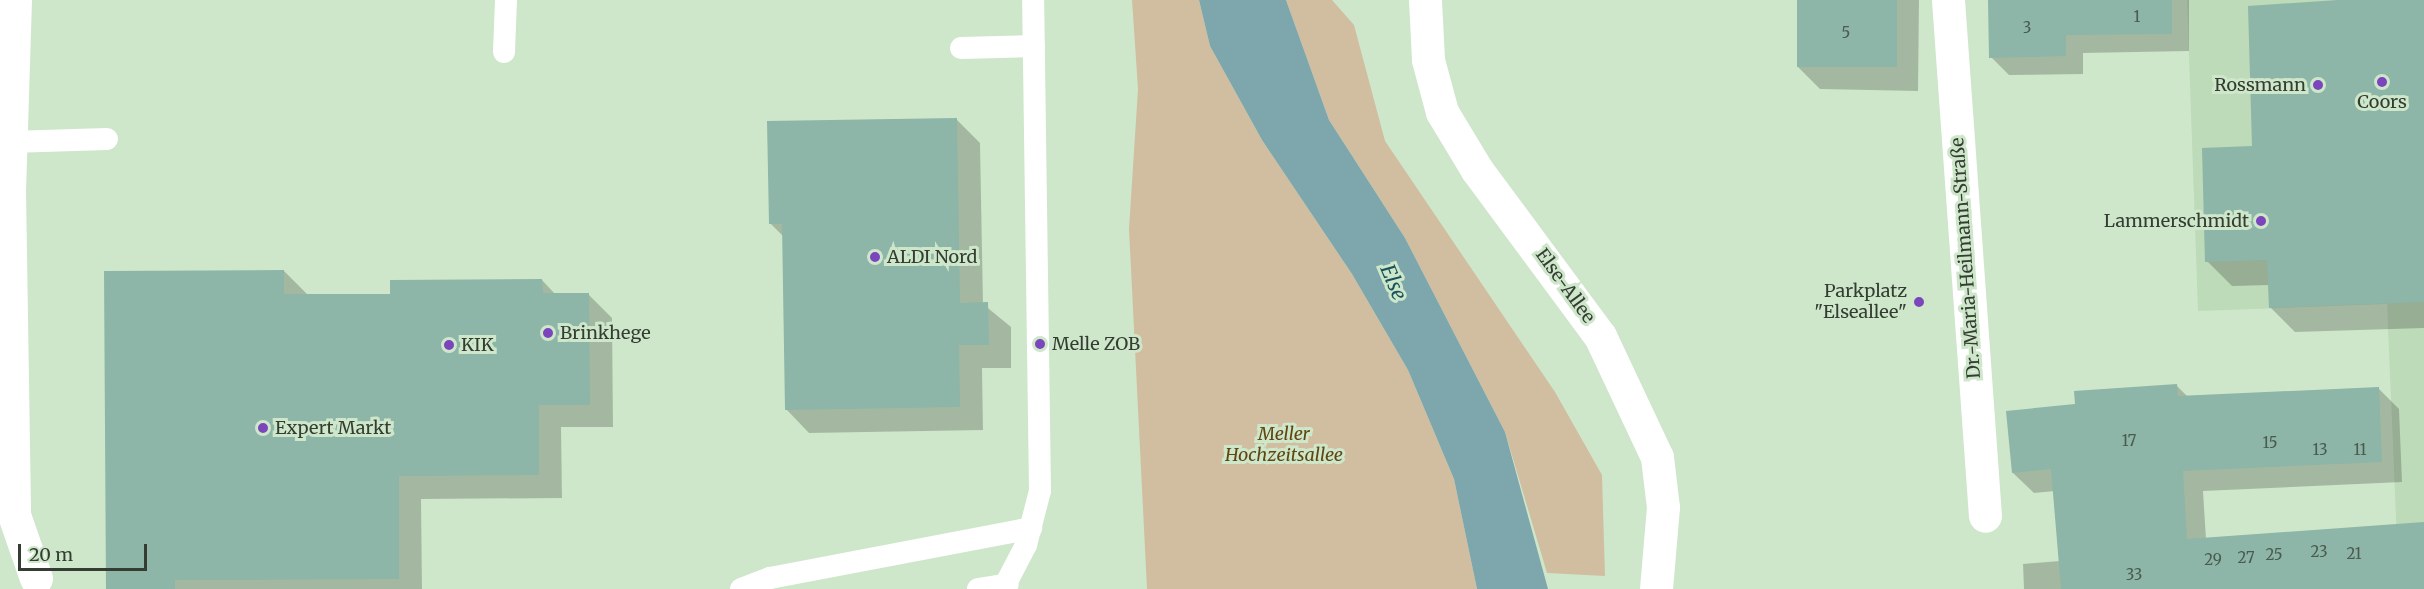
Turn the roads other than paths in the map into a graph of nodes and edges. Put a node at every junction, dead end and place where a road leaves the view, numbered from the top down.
1 (15, 0) edge
2 (506, 0) edge
3 (1034, 0) edge
4 (1425, 0) edge
5 (1948, 0) edge
6 (1034, 46) junction
7 (962, 48) dead end
8 (504, 52) dead end
9 (107, 139) dead end
10 (10, 142) junction
11 (1985, 516) dead end
12 (1031, 528) junction
13 (42, 583) edge
14 (1006, 587) edge
15 (741, 589) edge
16 (978, 589) edge
17 (1656, 589) edge

1 - 10 street
2 - 8 lane
3 - 6 lane
4 - 17 street, Else-Allee
5 - 11 street, Dr.-Maria-Heilmann-Straße
6 - 7 lane
6 - 12 lane
9 - 10 lane
10 - 13 street
12 - 14 lane
12 - 15 lane
14 - 16 lane

